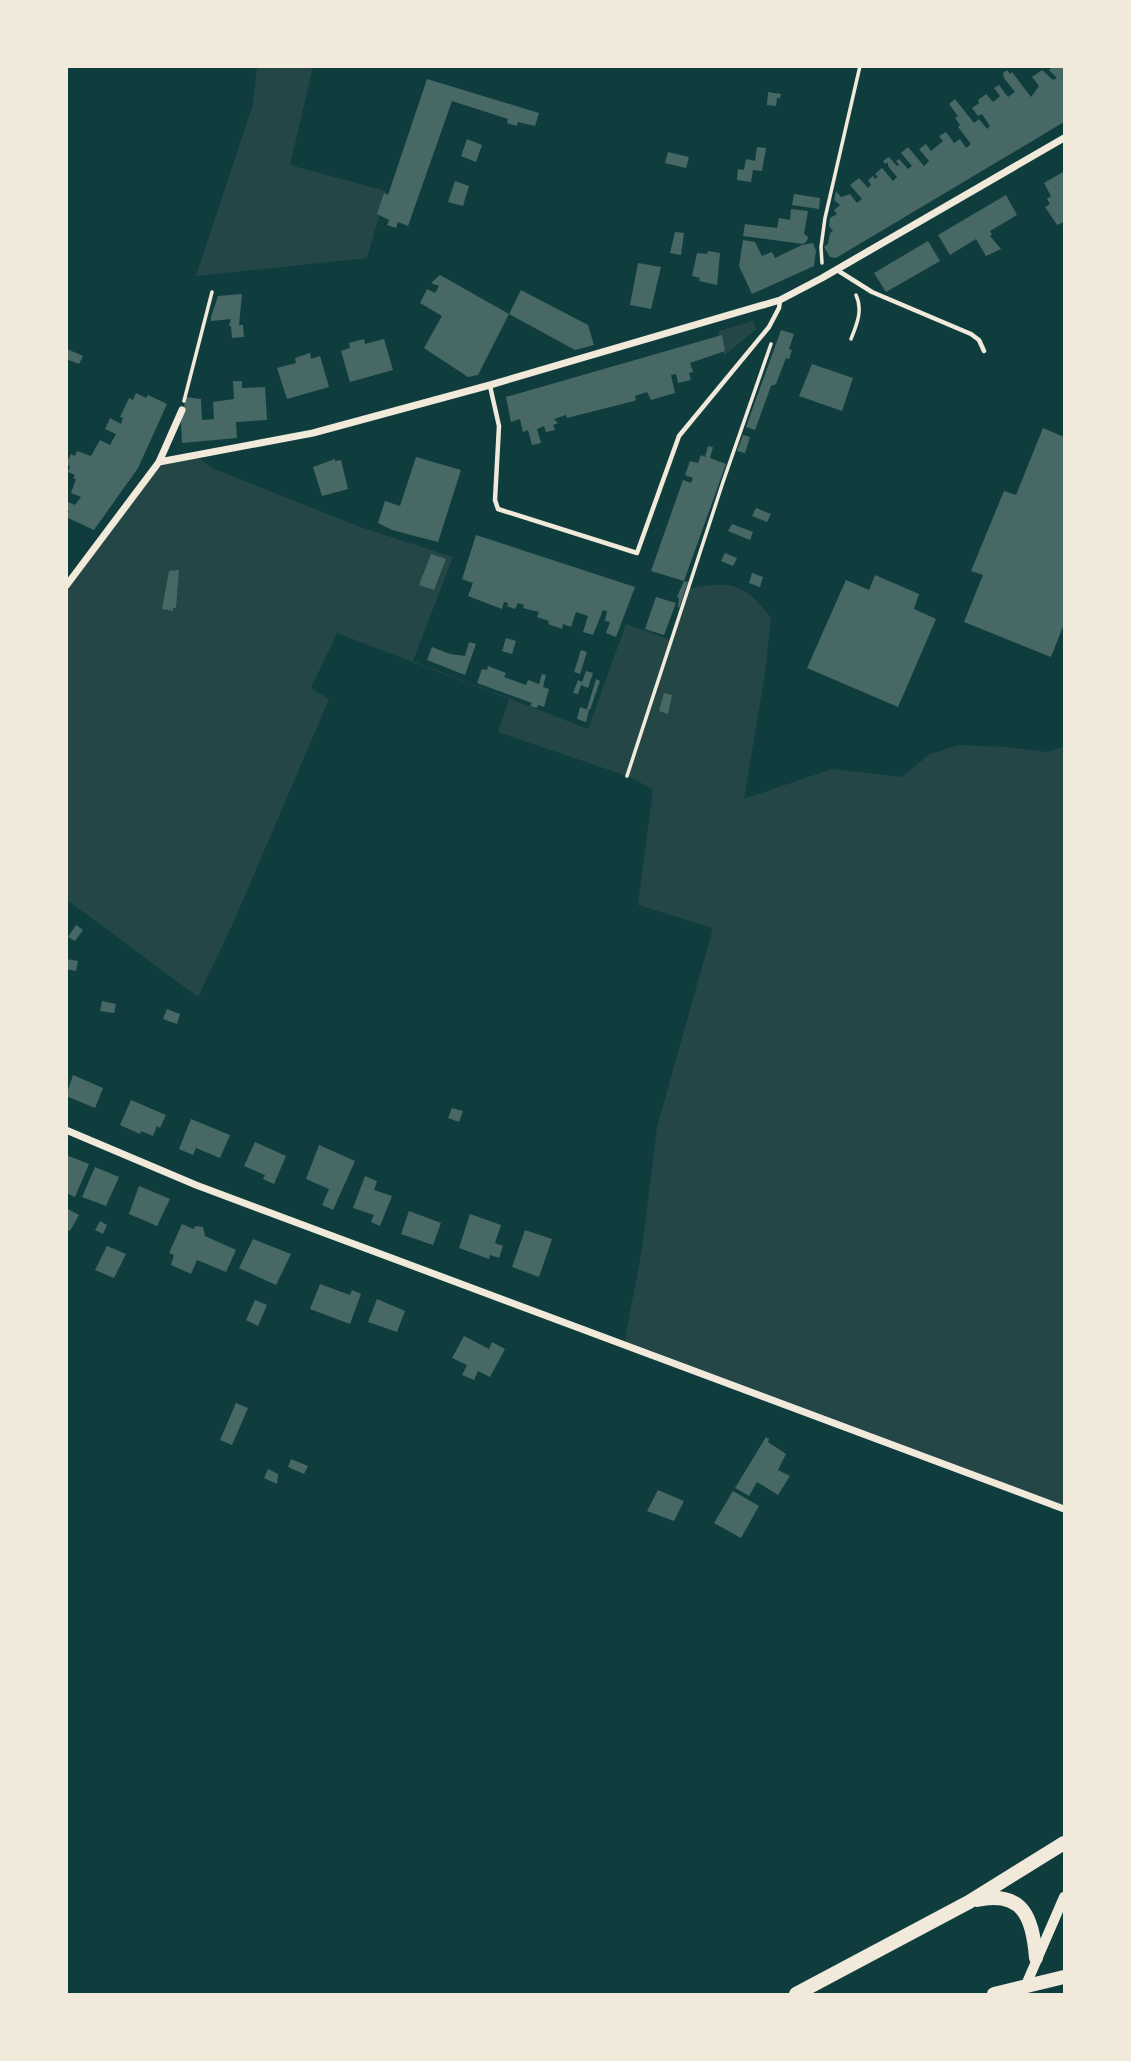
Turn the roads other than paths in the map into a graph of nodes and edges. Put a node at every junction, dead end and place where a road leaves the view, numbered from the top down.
1 (1063, 142) edge
2 (836, 270) junction
3 (780, 300) junction
4 (984, 351) dead end
5 (490, 385) junction
6 (182, 410) road end
7 (159, 463) junction
8 (66, 586) edge
9 (66, 1130) edge
10 (1065, 1509) edge
11 (1065, 1843) edge
12 (1065, 1897) edge
13 (969, 1902) junction
14 (1036, 1958) junction
15 (1065, 1977) edge
16 (796, 1994) edge
17 (995, 1994) edge
18 (1022, 1994) edge

1 - 2 street
2 - 3 street
2 - 4 lane
3 - 5 street
3 - 5 lane
5 - 7 street
6 - 7 street
7 - 8 street
9 - 10 street
11 - 13 highway
12 - 14 street
13 - 14 highway
13 - 16 highway
14 - 18 street
15 - 17 highway

